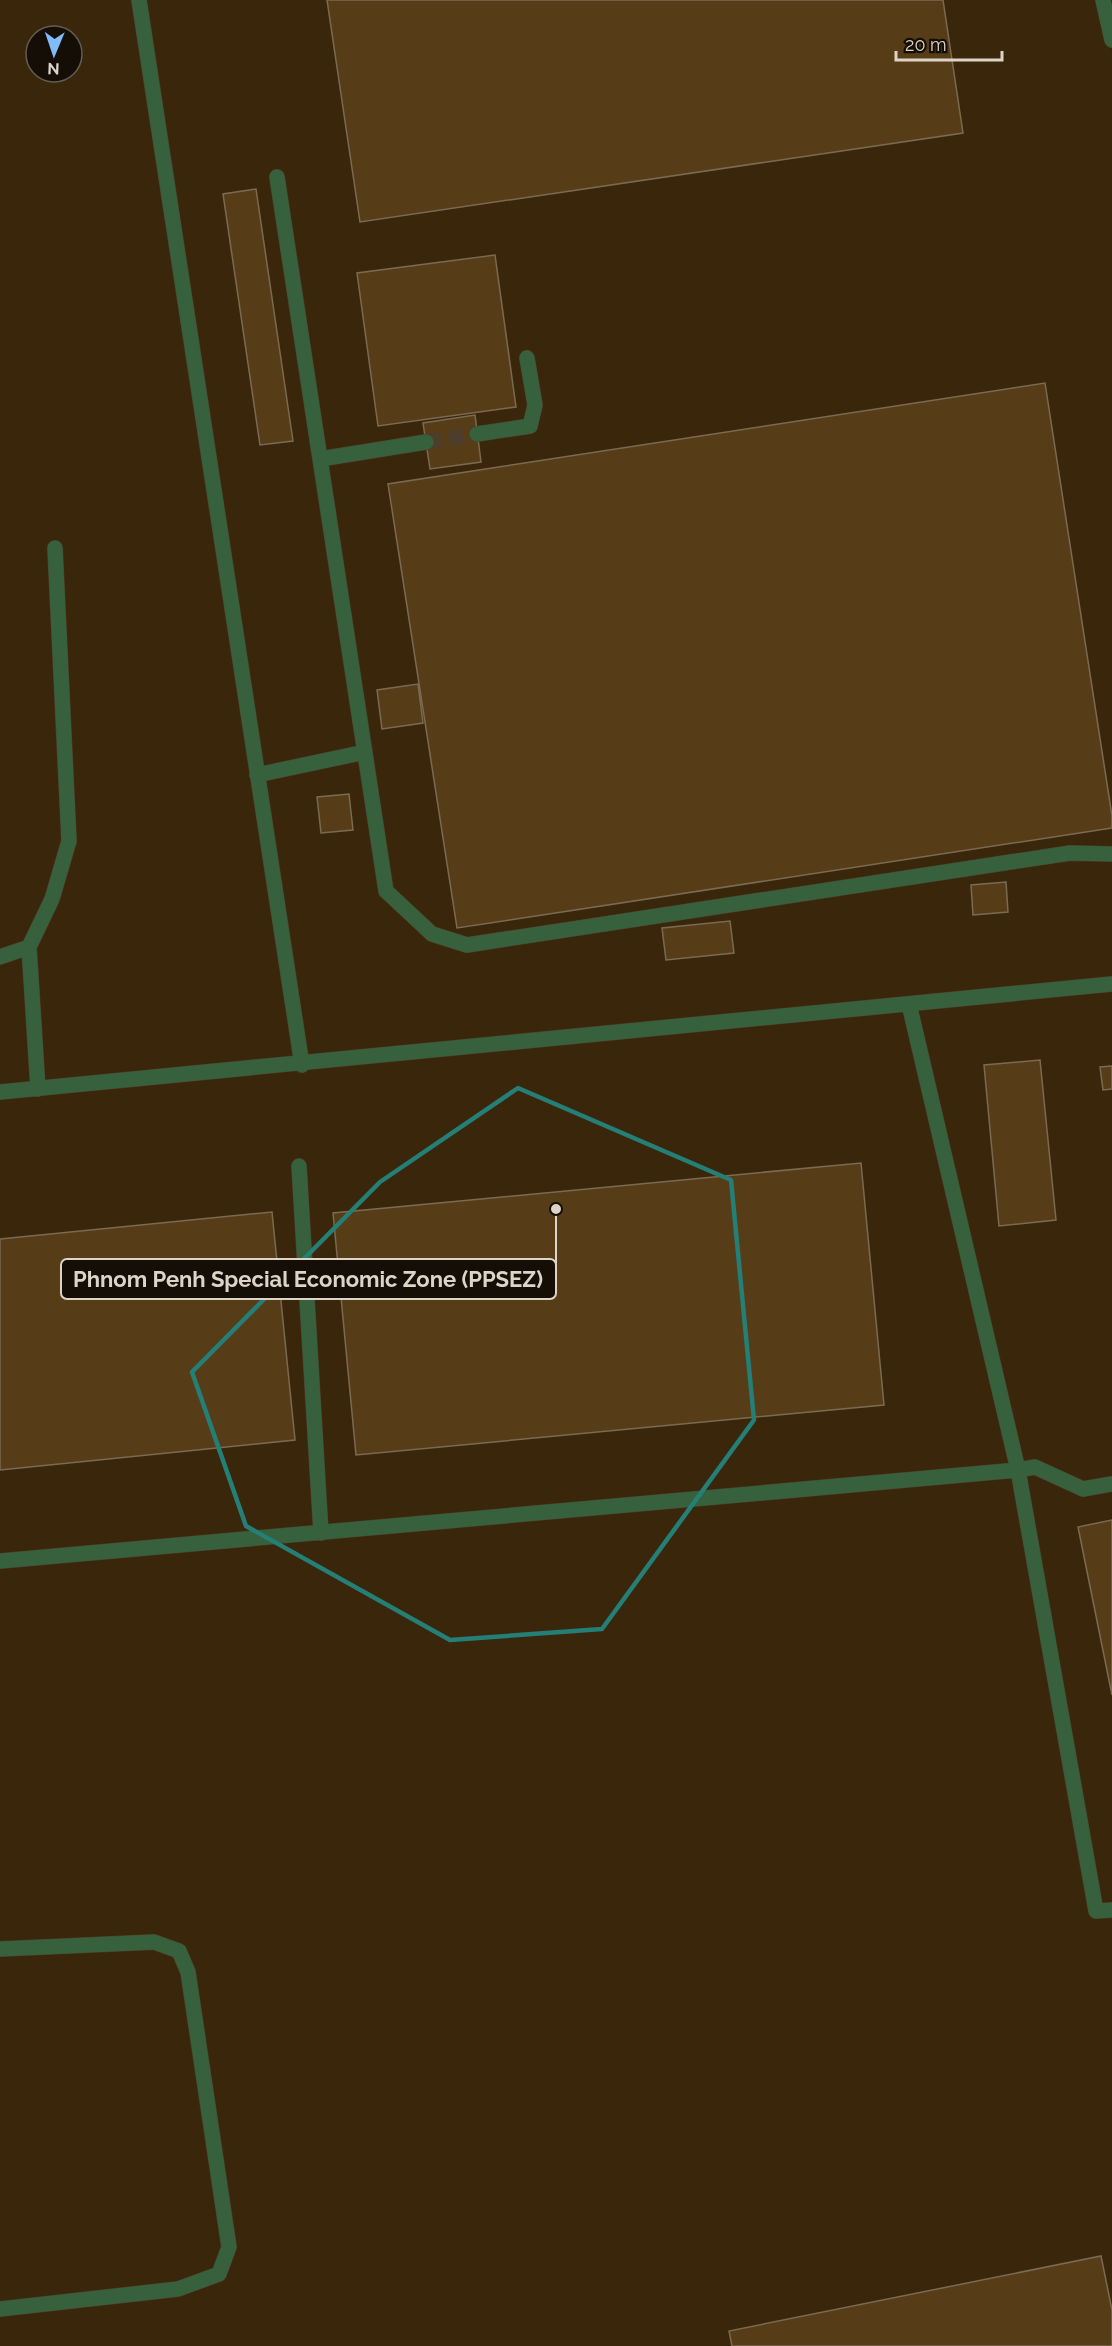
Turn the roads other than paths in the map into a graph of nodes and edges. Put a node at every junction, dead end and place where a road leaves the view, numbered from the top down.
1 (139, 0) edge
2 (1103, 0) edge
3 (1112, 40) edge
4 (276, 177) dead end
5 (527, 358) dead end
6 (477, 434) tunnel mouth
7 (426, 442) tunnel mouth
8 (320, 459) junction
9 (55, 548) dead end
10 (365, 752) junction
11 (257, 775) junction
12 (1112, 854) edge
13 (29, 947) junction
14 (0, 957) edge
15 (1112, 984) edge
16 (909, 1004) junction
17 (302, 1065) junction
18 (38, 1089) junction
19 (0, 1092) edge
20 (299, 1166) dead end
21 (1018, 1470) junction
22 (1112, 1484) edge
23 (321, 1533) junction
24 (0, 1562) edge
25 (1112, 1910) edge
26 (0, 1949) edge
27 (0, 2309) edge

1 - 11 street
2 - 3 street
4 - 8 street
5 - 6 street
7 - 8 street
8 - 10 street
9 - 13 street
10 - 11 street
10 - 12 street
11 - 17 street
13 - 14 street
13 - 18 street
15 - 16 street
16 - 17 street
16 - 21 street
17 - 18 street
18 - 19 street
20 - 23 street
21 - 22 street
21 - 23 street
21 - 25 street
23 - 24 street
26 - 27 street

